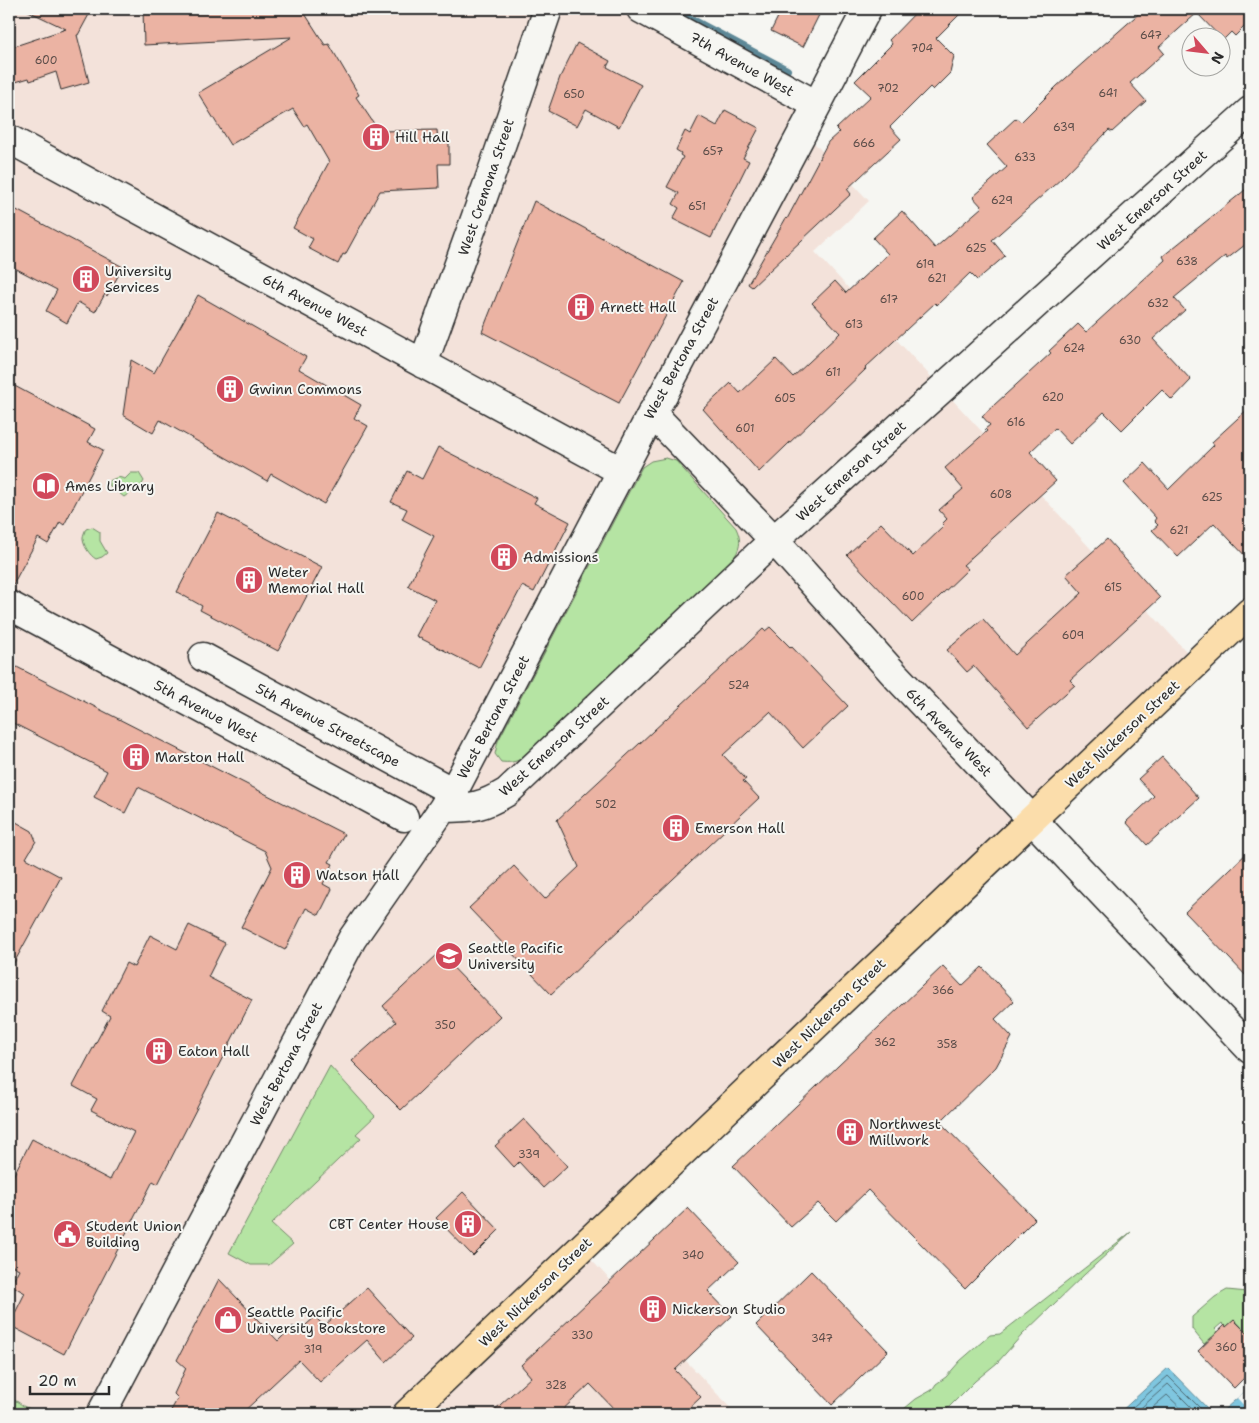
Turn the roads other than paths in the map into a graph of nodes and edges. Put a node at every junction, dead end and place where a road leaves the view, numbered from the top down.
1 (548, 9) edge
2 (641, 9) edge
3 (867, 9) edge
4 (817, 105) junction
5 (1250, 111) edge
6 (9, 139) edge
7 (423, 364) junction
8 (652, 412) junction
9 (621, 471) junction
10 (774, 540) junction
11 (9, 606) edge
12 (1250, 612) edge
13 (203, 657) dead end
14 (448, 800) junction
15 (404, 817) dead end
16 (1032, 819) junction
17 (1250, 1049) edge
18 (101, 1414) edge
19 (407, 1414) edge

1 - 7 street, West Cremona Street
2 - 4 street, 7th Avenue West
3 - 4 street, West Bertona Street
4 - 8 street, West Bertona Street
5 - 10 street, West Emerson Street
6 - 7 street, 6th Avenue West
7 - 9 street, 6th Avenue West
8 - 9 street, West Bertona Street
8 - 10 street, 6th Avenue West
9 - 14 street, West Bertona Street
10 - 14 street, West Emerson Street
10 - 16 street, 6th Avenue West
11 - 15 street, 5th Avenue West
12 - 16 main road, West Nickerson Street
13 - 14 street, 5th Avenue Streetscape
14 - 18 street, West Bertona Street
16 - 17 street, 6th Avenue West
16 - 19 main road, West Nickerson Street

